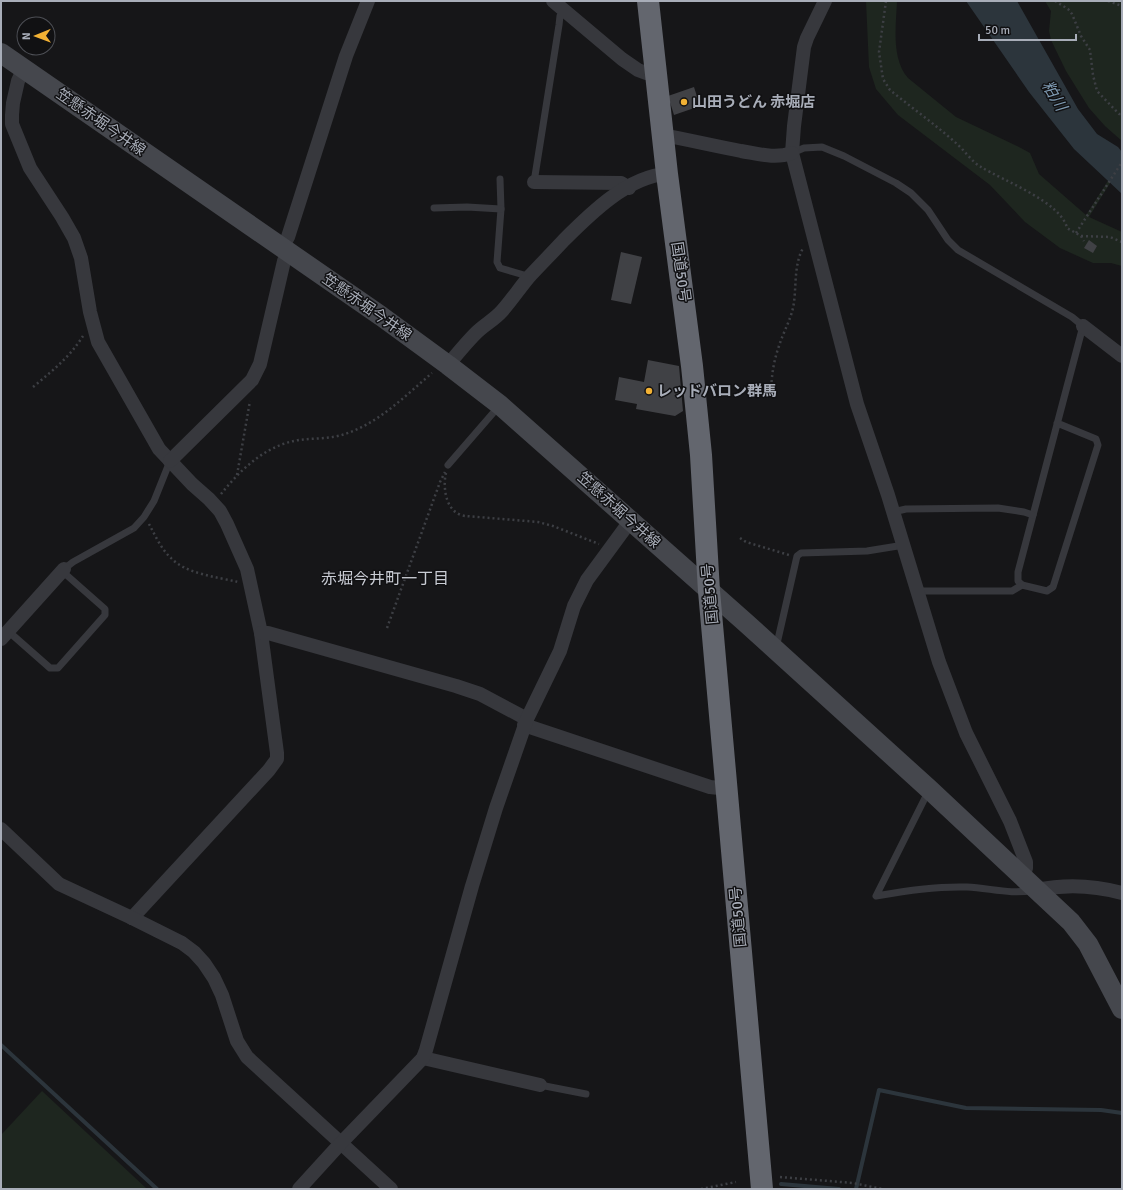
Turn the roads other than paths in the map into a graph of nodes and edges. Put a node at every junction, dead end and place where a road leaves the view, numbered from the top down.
1 (368, 1) edge
2 (553, 1) edge
3 (648, 1) edge
4 (825, 1) edge
5 (564, 11) junction
6 (1, 53) edge
7 (24, 68) junction
8 (656, 74) junction
9 (663, 135) junction
10 (792, 153) junction
11 (667, 174) junction
12 (500, 179) dead end
13 (534, 182) joint
14 (629, 188) junction
15 (434, 208) dead end
16 (501, 209) junction
17 (285, 250) junction
18 (529, 278) junction
19 (1083, 326) junction
20 (1122, 356) edge
21 (446, 364) junction
22 (500, 405) junction
23 (1057, 424) junction
24 (170, 461) junction
25 (448, 465) road end
26 (893, 512) junction
27 (1033, 516) junction
28 (631, 520) junction
29 (904, 545) junction
30 (63, 570) junction
31 (1022, 586) junction
32 (709, 591) junction
33 (918, 591) junction
34 (261, 633) junction
35 (4, 635) edge
36 (775, 650) junction
37 (525, 722) junction
38 (727, 787) junction
39 (929, 789) junction
40 (1, 829) edge
41 (1029, 884) junction
42 (1122, 893) edge
43 (132, 918) junction
44 (1122, 1009) edge
45 (423, 1058) junction
46 (540, 1085) joint
47 (586, 1094) dead end
48 (340, 1144) junction
49 (299, 1189) edge
50 (391, 1189) edge
51 (762, 1189) edge

1 - 17 street
2 - 5 street
3 - 8 highway, 国道50号
4 - 10 street
5 - 8 street
5 - 13 lane
6 - 7 main road, 笠懸赤堀今井線
7 - 17 main road, 笠懸赤堀今井線
7 - 24 street
8 - 9 highway, 国道50号
9 - 10 street
9 - 11 highway, 国道50号
10 - 19 lane
10 - 26 street
11 - 14 street
11 - 32 highway, 国道50号
12 - 16 lane
13 - 14 street
14 - 18 street
15 - 16 lane
16 - 18 lane
17 - 21 main road, 笠懸赤堀今井線
17 - 24 street
18 - 21 street
19 - 20 street
19 - 23 lane
21 - 22 main road, 笠懸赤堀今井線
22 - 25 lane
22 - 28 main road, 笠懸赤堀今井線
23 - 27 lane
23 - 31 lane
24 - 30 lane
24 - 34 street
26 - 27 lane
26 - 29 street
27 - 31 lane
28 - 32 main road, 笠懸赤堀今井線
28 - 37 street
29 - 33 street
29 - 36 lane
30 - 35 street
30 - 35 lane
31 - 33 lane
32 - 36 main road, 笠懸赤堀今井線
32 - 38 highway, 国道50号
33 - 41 street
34 - 37 street
34 - 43 street
36 - 39 main road, 笠懸赤堀今井線
37 - 38 street
37 - 45 street
38 - 51 highway, 国道50号
39 - 41 main road, 笠懸赤堀今井線
39 - 41 lane
40 - 43 street
41 - 42 street
41 - 44 main road, 笠懸赤堀今井線
43 - 48 street
45 - 46 street
45 - 48 street
46 - 47 lane
48 - 49 street
48 - 50 street

